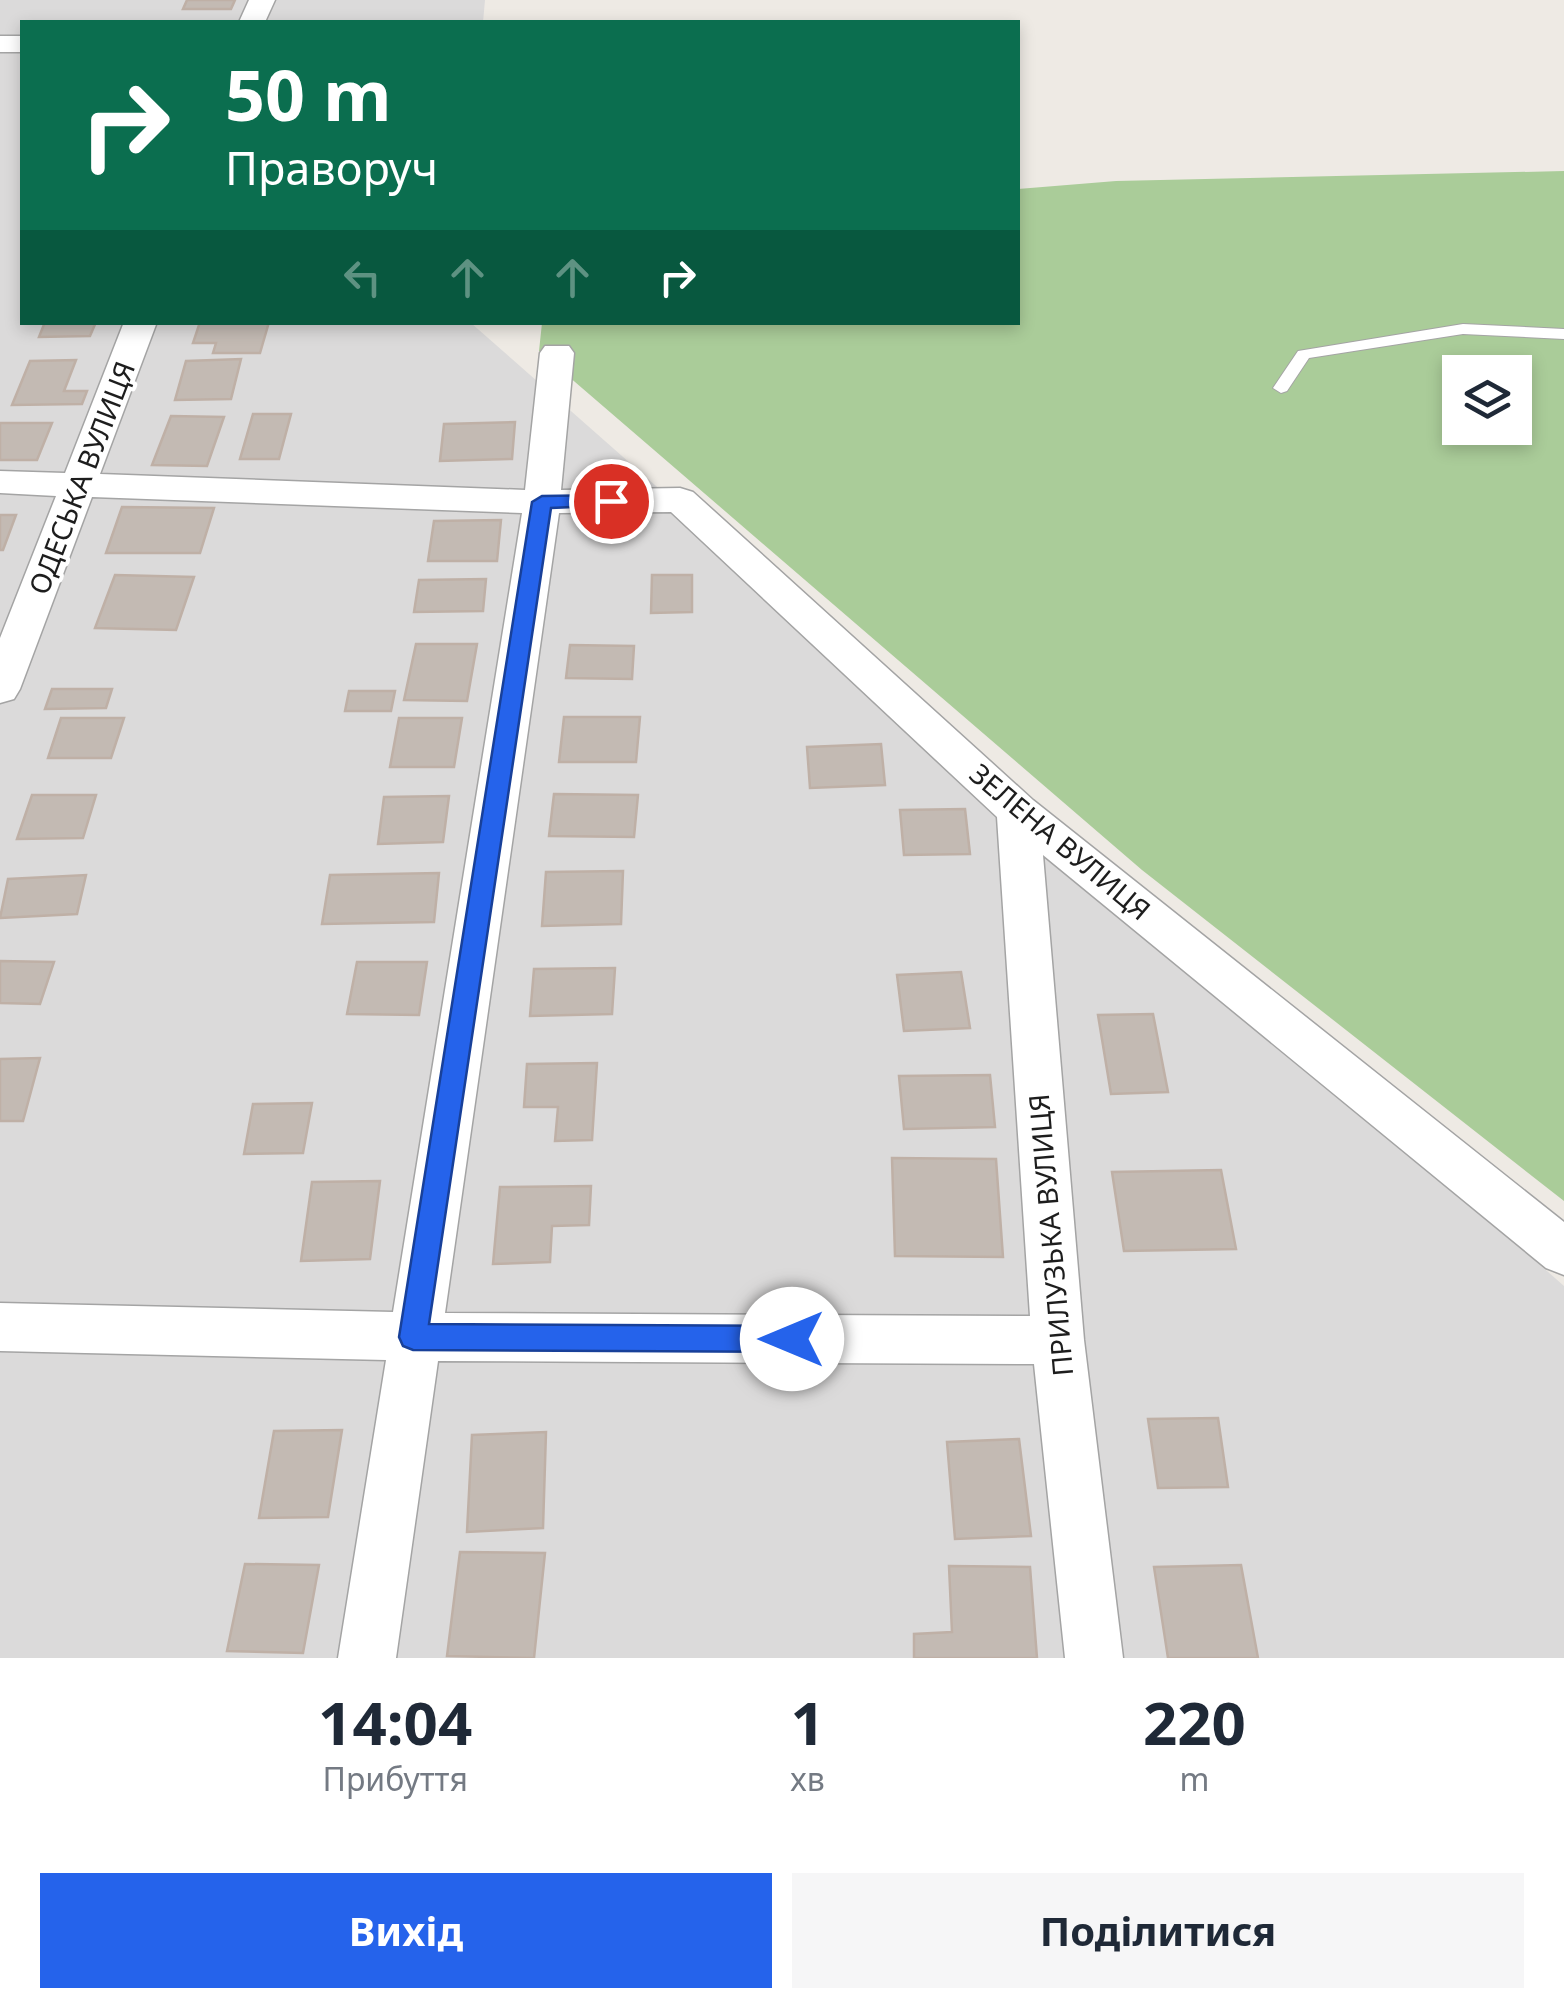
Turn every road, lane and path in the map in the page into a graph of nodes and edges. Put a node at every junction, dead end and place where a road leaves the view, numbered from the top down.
1 (139, 325) edge
2 (1564, 334) edge
3 (557, 353) dead end
4 (1281, 388) dead end
5 (0, 482) edge
6 (82, 484) junction
7 (542, 502) junction
8 (0, 689) edge
9 (1018, 811) junction
10 (1564, 1252) edge
11 (0, 1327) edge
12 (413, 1337) junction
13 (1058, 1340) junction
14 (367, 1658) edge
15 (1094, 1658) edge

1 - 6 street, ОДЕСЬКА ВУЛИЦЯ
2 - 4 lane
3 - 7 street
5 - 6 street, ЗЕЛЕНА ВУЛИЦЯ
6 - 7 street, ЗЕЛЕНА ВУЛИЦЯ
6 - 8 street, ОДЕСЬКА ВУЛИЦЯ
7 - 9 street, ЗЕЛЕНА ВУЛИЦЯ
7 - 12 street
9 - 10 street, ЗЕЛЕНА ВУЛИЦЯ
9 - 13 street, ПРИЛУЗЬКА ВУЛИЦЯ
11 - 12 street
12 - 13 street
12 - 14 street
13 - 15 street, ПРИЛУЗЬКА ВУЛИЦЯ

